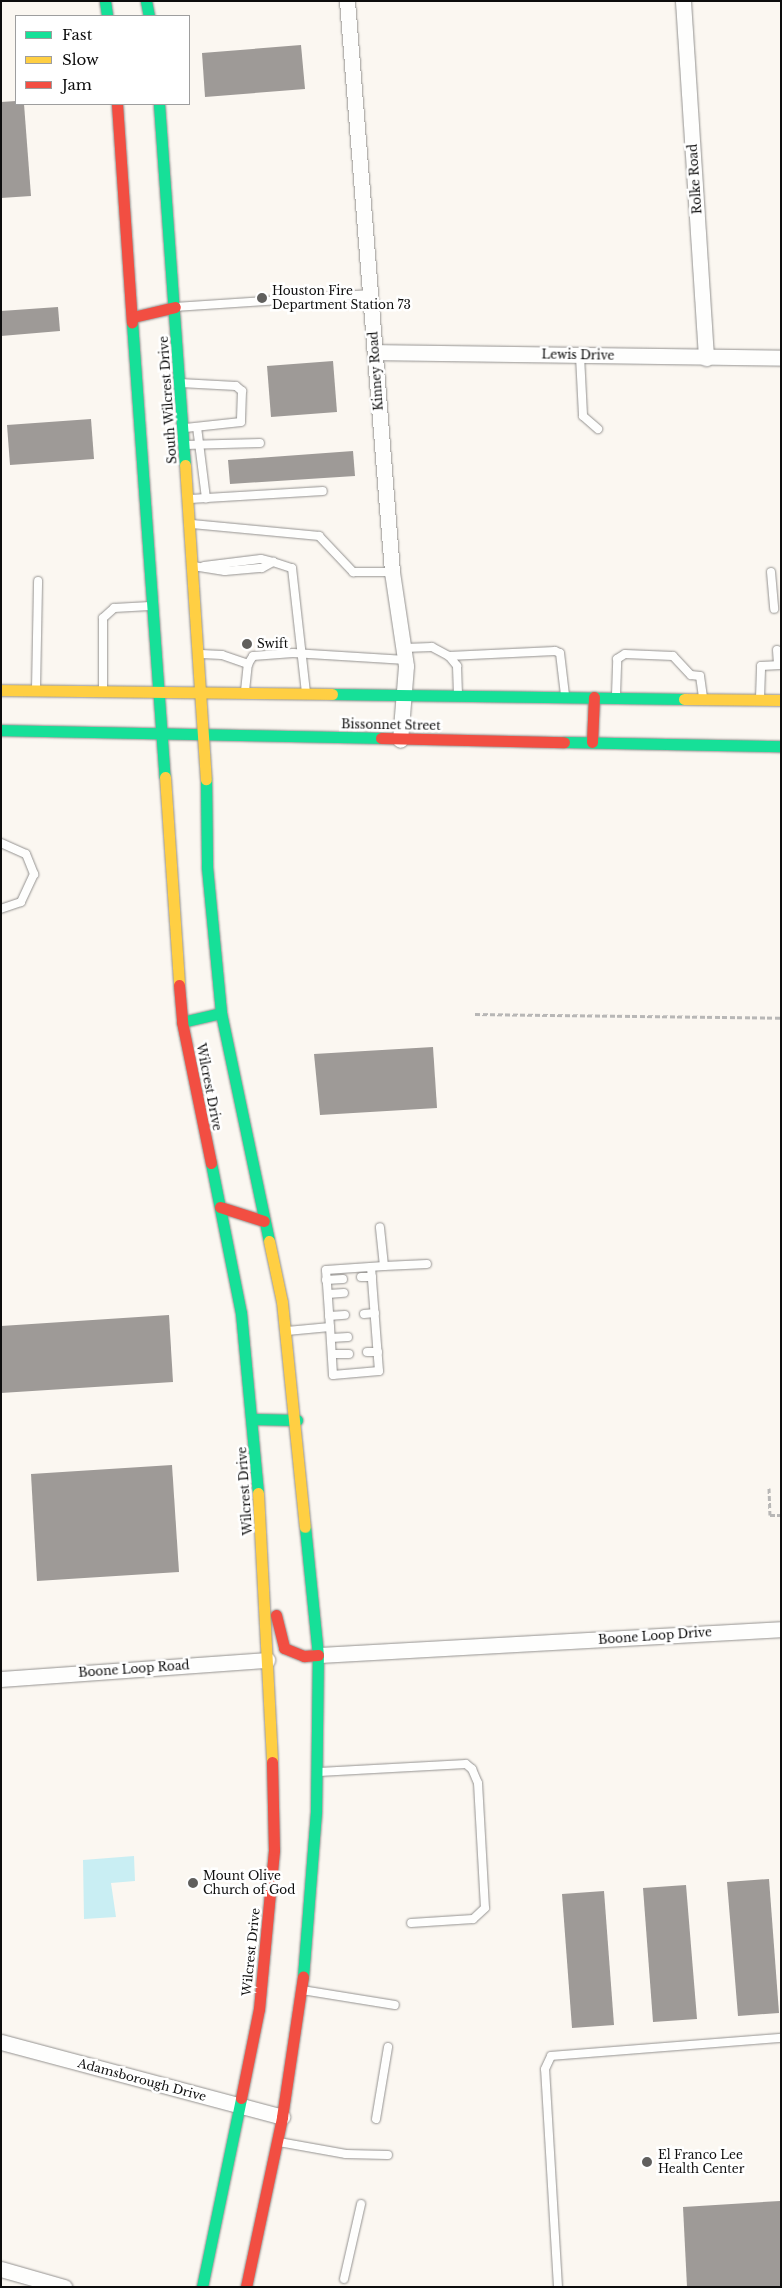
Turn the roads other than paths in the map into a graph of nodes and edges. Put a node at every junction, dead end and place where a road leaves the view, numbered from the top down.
1 (105, 1) edge
2 (146, 1) edge
3 (347, 1) edge
4 (683, 1) edge
5 (107, 15) edge
6 (149, 15) edge
7 (117, 105) edge
8 (159, 105) edge
9 (370, 294) junction
10 (176, 307) junction
11 (133, 317) junction
12 (375, 352) junction
13 (580, 356) junction
14 (706, 358) junction
15 (781, 358) edge
16 (180, 383) junction
17 (197, 427) junction
18 (184, 428) junction
19 (598, 429) dead end
20 (260, 443) dead end
21 (185, 445) junction
22 (200, 445) junction
23 (323, 491) dead end
24 (206, 498) junction
25 (188, 499) junction
26 (190, 524) junction
27 (198, 566) junction
28 (392, 572) junction
29 (771, 572) dead end
30 (38, 580) dead end
31 (155, 606) junction
32 (774, 608) dead end
33 (778, 650) dead end
34 (198, 654) junction
35 (405, 654) junction
36 (449, 656) junction
37 (303, 657) junction
38 (248, 664) junction
39 (780, 665) edge
40 (1, 690) edge
41 (36, 691) junction
42 (103, 692) junction
43 (162, 693) junction
44 (245, 694) junction
45 (201, 695) junction
46 (306, 695) junction
47 (406, 695) junction
48 (458, 696) junction
49 (565, 697) junction
50 (594, 697) junction
51 (616, 698) junction
52 (704, 699) junction
53 (760, 699) junction
54 (781, 700) edge
55 (1, 730) edge
56 (165, 734) junction
57 (205, 735) junction
58 (400, 740) junction
59 (592, 742) junction
60 (781, 746) edge
61 (1, 843) edge
62 (1, 909) edge
63 (221, 1013) junction
64 (182, 1022) junction
65 (220, 1207) junction
66 (264, 1221) junction
67 (380, 1227) dead end
68 (427, 1264) dead end
69 (384, 1266) junction
70 (371, 1267) junction
71 (361, 1277) dead end
72 (372, 1277) junction
73 (343, 1279) dead end
74 (326, 1280) junction
75 (363, 1292) dead end
76 (373, 1292) junction
77 (344, 1293) dead end
78 (328, 1294) junction
79 (375, 1313) junction
80 (364, 1314) dead end
81 (345, 1315) dead end
82 (329, 1316) junction
83 (330, 1327) junction
84 (285, 1331) junction
85 (366, 1336) dead end
86 (376, 1336) junction
87 (348, 1337) dead end
88 (331, 1338) junction
89 (367, 1352) dead end
90 (378, 1352) junction
91 (332, 1354) junction
92 (349, 1354) dead end
93 (253, 1419) junction
94 (297, 1420) junction
95 (262, 1542) junction
96 (781, 1628) edge
97 (318, 1655) junction
98 (267, 1660) junction
99 (1, 1679) edge
100 (317, 1772) junction
101 (411, 1923) dead end
102 (302, 1990) junction
103 (395, 2005) dead end
104 (781, 2038) edge
105 (1, 2042) edge
106 (388, 2047) dead end
107 (242, 2107) junction
108 (282, 2117) junction
109 (376, 2119) dead end
110 (277, 2141) junction
111 (388, 2155) dead end
112 (361, 2204) dead end
113 (1, 2269) edge
114 (344, 2278) dead end
115 (64, 2287) edge
116 (202, 2287) edge
117 (246, 2287) edge
118 (558, 2287) edge

1 - 5 main road
2 - 6 main road
3 - 9 street, Kinney Road
4 - 14 street, Rolke Road
7 - 11 main road
8 - 10 main road, South Wilcrest Drive
9 - 10 lane
9 - 12 street, Kinney Road
10 - 11 main road
10 - 16 main road, South Wilcrest Drive
11 - 31 main road
12 - 13 street, Lewis Drive
12 - 28 street, Kinney Road
13 - 14 street, Lewis Drive
13 - 19 lane
14 - 15 street, Lewis Drive
16 - 17 lane
16 - 18 main road, South Wilcrest Drive
17 - 18 lane
17 - 22 lane
18 - 21 main road, South Wilcrest Drive
20 - 22 lane
21 - 22 lane
21 - 25 main road, South Wilcrest Drive
22 - 24 lane
23 - 24 lane
24 - 25 lane
25 - 26 main road, South Wilcrest Drive
26 - 27 main road, South Wilcrest Drive
26 - 28 lane
27 - 34 main road, South Wilcrest Drive
27 - 37 lane
28 - 35 street, Kinney Road
29 - 32 lane
30 - 41 lane
31 - 42 lane
31 - 43 main road
33 - 39 lane
34 - 38 lane
34 - 45 main road, South Wilcrest Drive
35 - 36 lane
35 - 37 lane
35 - 47 street, Kinney Road
36 - 48 lane
36 - 49 lane
37 - 38 lane
37 - 46 lane
38 - 44 lane
39 - 53 lane
40 - 41 main road
41 - 42 main road
42 - 43 main road
43 - 45 main road
43 - 56 main road, Wilcrest Drive
44 - 45 main road
44 - 46 main road
45 - 57 main road
46 - 47 main road
47 - 48 main road
47 - 58 street, Kinney Road
48 - 49 main road
49 - 50 main road
50 - 51 main road
50 - 59 main road
51 - 52 main road
51 - 52 lane
52 - 53 main road
53 - 54 main road
55 - 56 main road, Bissonnet Street
56 - 57 main road, Bissonnet Street
56 - 64 main road, Wilcrest Drive
57 - 58 main road, Bissonnet Street
57 - 63 main road
58 - 59 main road, Bissonnet Street
59 - 60 main road, Bissonnet Street
61 - 62 lane
63 - 64 main road
63 - 66 main road
64 - 65 main road, Wilcrest Drive
65 - 66 main road
65 - 93 main road, Wilcrest Drive
66 - 84 main road
67 - 69 lane
68 - 69 lane
69 - 70 lane
70 - 72 lane
70 - 74 lane
71 - 72 lane
72 - 76 lane
73 - 74 lane
74 - 78 lane
75 - 76 lane
76 - 79 lane
77 - 78 lane
78 - 82 lane
79 - 80 lane
79 - 86 lane
81 - 82 lane
82 - 83 lane
83 - 84 lane
83 - 88 lane
84 - 94 main road
85 - 86 lane
86 - 90 lane
87 - 88 lane
88 - 91 lane
89 - 90 lane
90 - 91 lane
91 - 92 lane
93 - 94 main road
93 - 95 main road, Wilcrest Drive
94 - 97 main road
95 - 97 main road
95 - 98 main road, Wilcrest Drive
96 - 97 street, Boone Loop Drive
97 - 100 main road
98 - 99 street, Boone Loop Road
98 - 107 main road, Wilcrest Drive
100 - 101 lane
100 - 102 main road
102 - 103 lane
102 - 108 main road
104 - 118 lane
105 - 107 street, Adamsborough Drive
106 - 109 lane
107 - 108 street, Adamsborough Drive
107 - 116 main road, Wilcrest Drive
108 - 110 main road
110 - 111 lane
110 - 117 main road
112 - 114 lane
113 - 115 street

